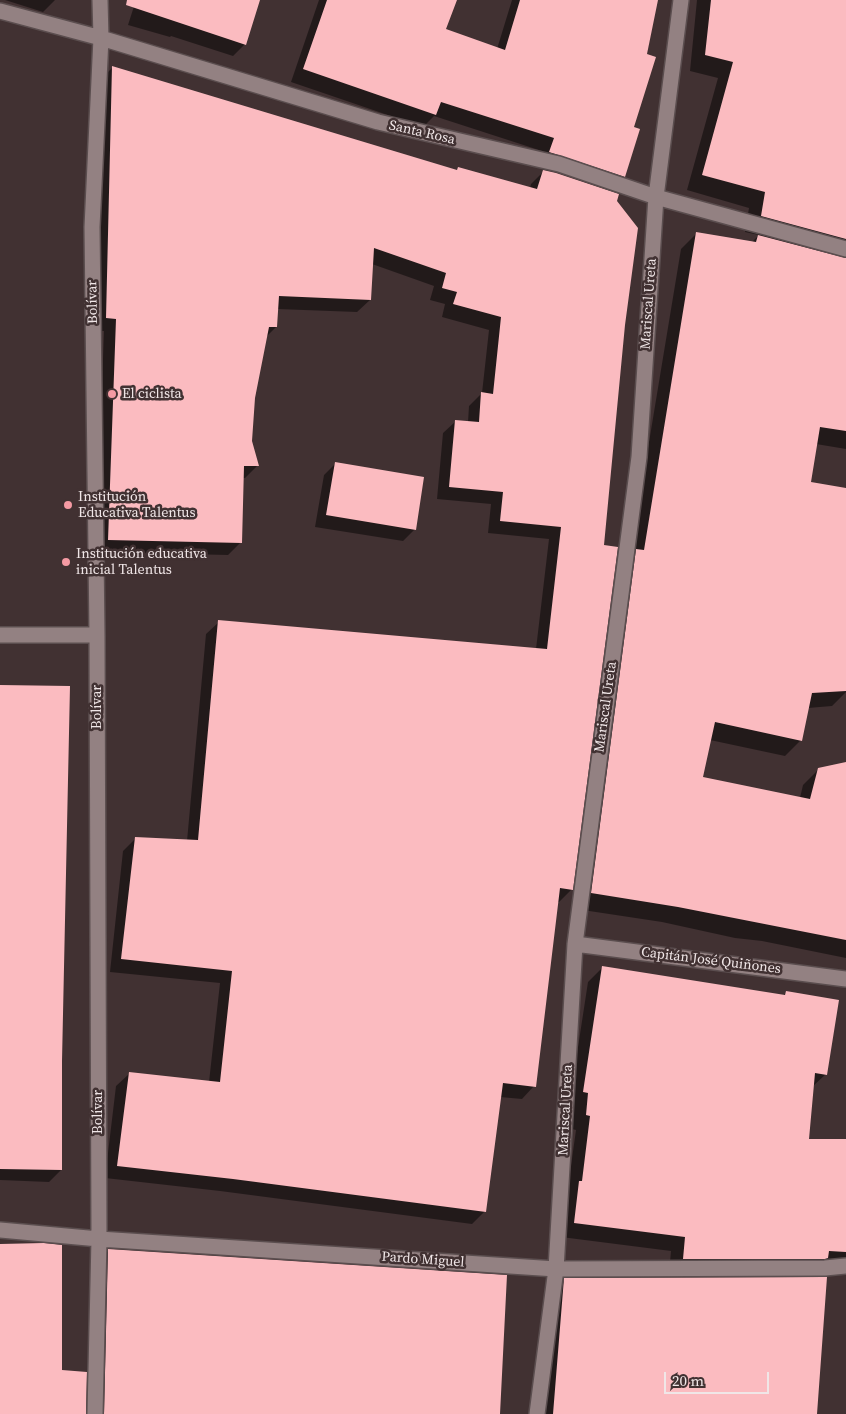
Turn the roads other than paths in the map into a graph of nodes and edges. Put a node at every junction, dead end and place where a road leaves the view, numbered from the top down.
1 (100, 0) edge
2 (681, 0) edge
3 (0, 10) edge
4 (100, 38) junction
5 (656, 197) junction
6 (846, 248) edge
7 (0, 635) edge
8 (97, 635) junction
9 (575, 944) junction
10 (846, 979) edge
11 (0, 1230) edge
12 (99, 1239) junction
13 (846, 1266) edge
14 (556, 1269) junction
15 (95, 1414) edge
16 (537, 1414) edge

1 - 4 street, Bolívar
2 - 5 street, Mariscal Ureta
3 - 4 street, Santa Rosa
4 - 5 street, Santa Rosa
4 - 8 street, Bolívar
5 - 6 street, Santa Rosa
5 - 9 street, Mariscal Ureta
7 - 8 street
8 - 12 street, Bolívar
9 - 10 street, Capitán José Quiñones
9 - 14 street, Mariscal Ureta
11 - 12 street, Pardo Miguel
12 - 14 street, Pardo Miguel
12 - 15 street, Bolívar
13 - 14 street, Pardo Miguel
14 - 16 street, Mariscal Ureta

